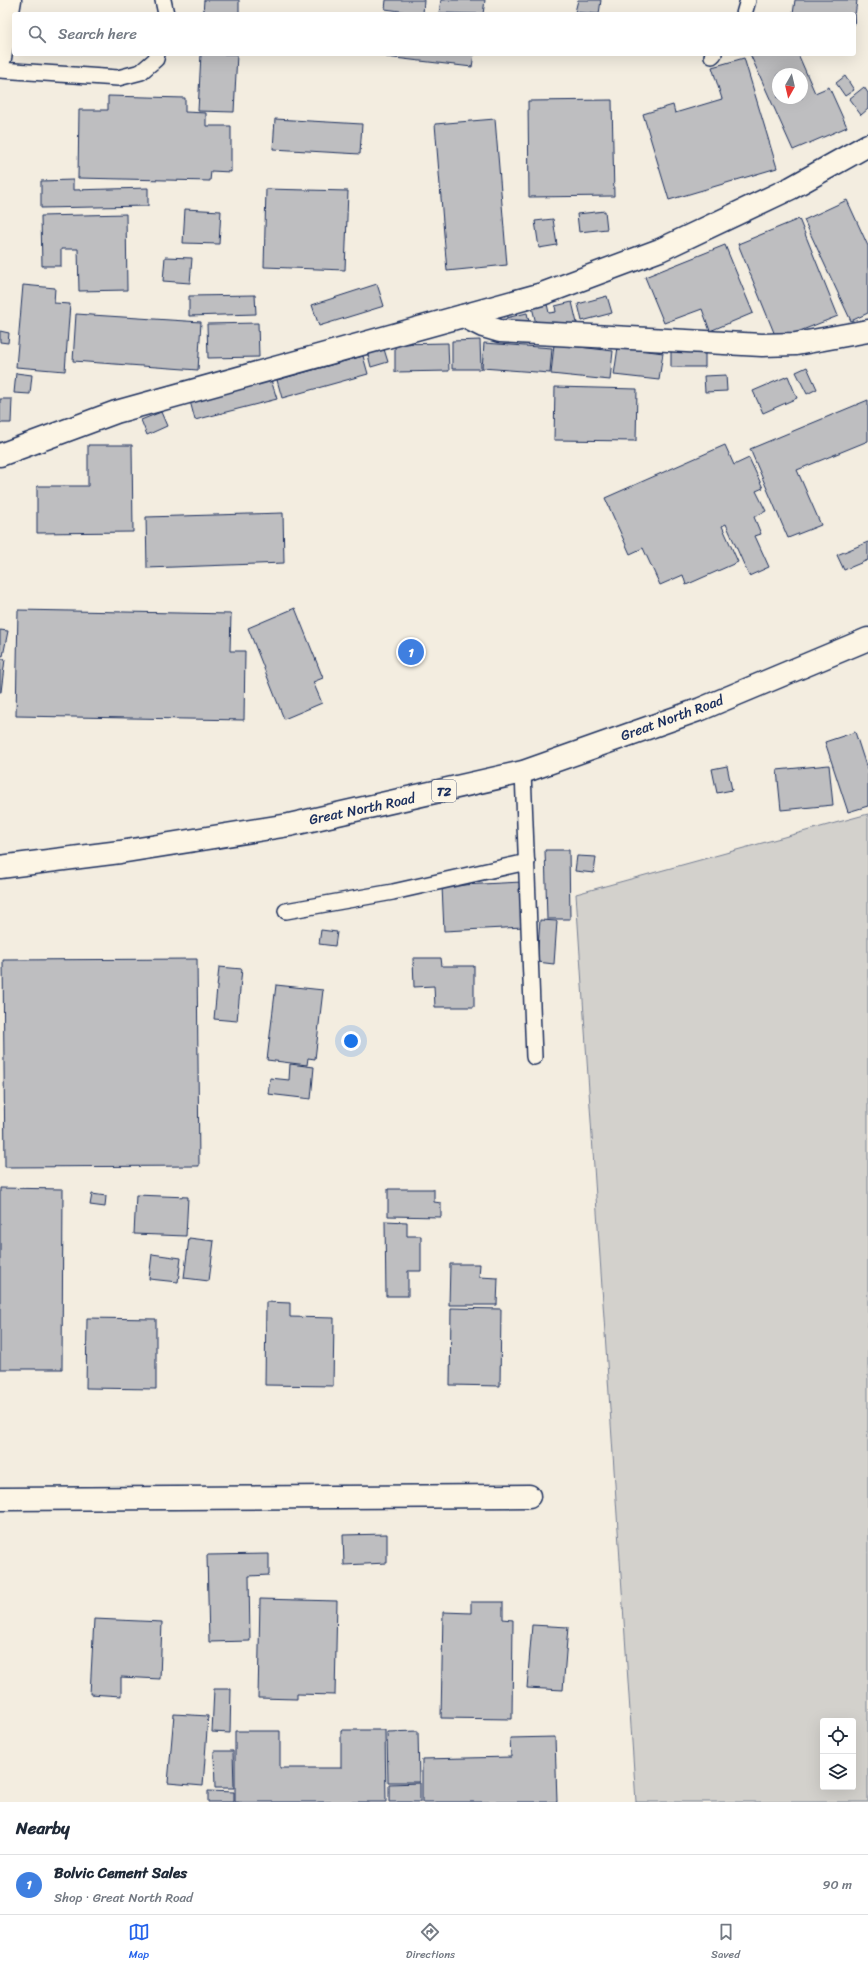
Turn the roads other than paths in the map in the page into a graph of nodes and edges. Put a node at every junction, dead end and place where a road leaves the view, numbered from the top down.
1 (10, 0) edge
2 (163, 0) edge
3 (748, 0) edge
4 (166, 12) edge
5 (745, 12) edge
6 (157, 56) edge
7 (0, 58) edge
8 (0, 70) edge
9 (868, 145) edge
10 (463, 316) junction
11 (868, 331) edge
12 (0, 455) edge
13 (868, 639) edge
14 (523, 772) junction
15 (526, 862) junction
16 (0, 867) edge
17 (286, 911) dead end
18 (534, 1057) dead end
19 (529, 1496) dead end
20 (0, 1499) edge

1 - 7 main road
2 - 4 lane
3 - 5 lane
6 - 8 lane
9 - 10 main road
10 - 11 main road
10 - 12 main road
13 - 14 main road, Great North Road / T2
14 - 15 lane
14 - 16 main road, Great North Road / T2
15 - 17 lane
15 - 18 lane
19 - 20 main road

